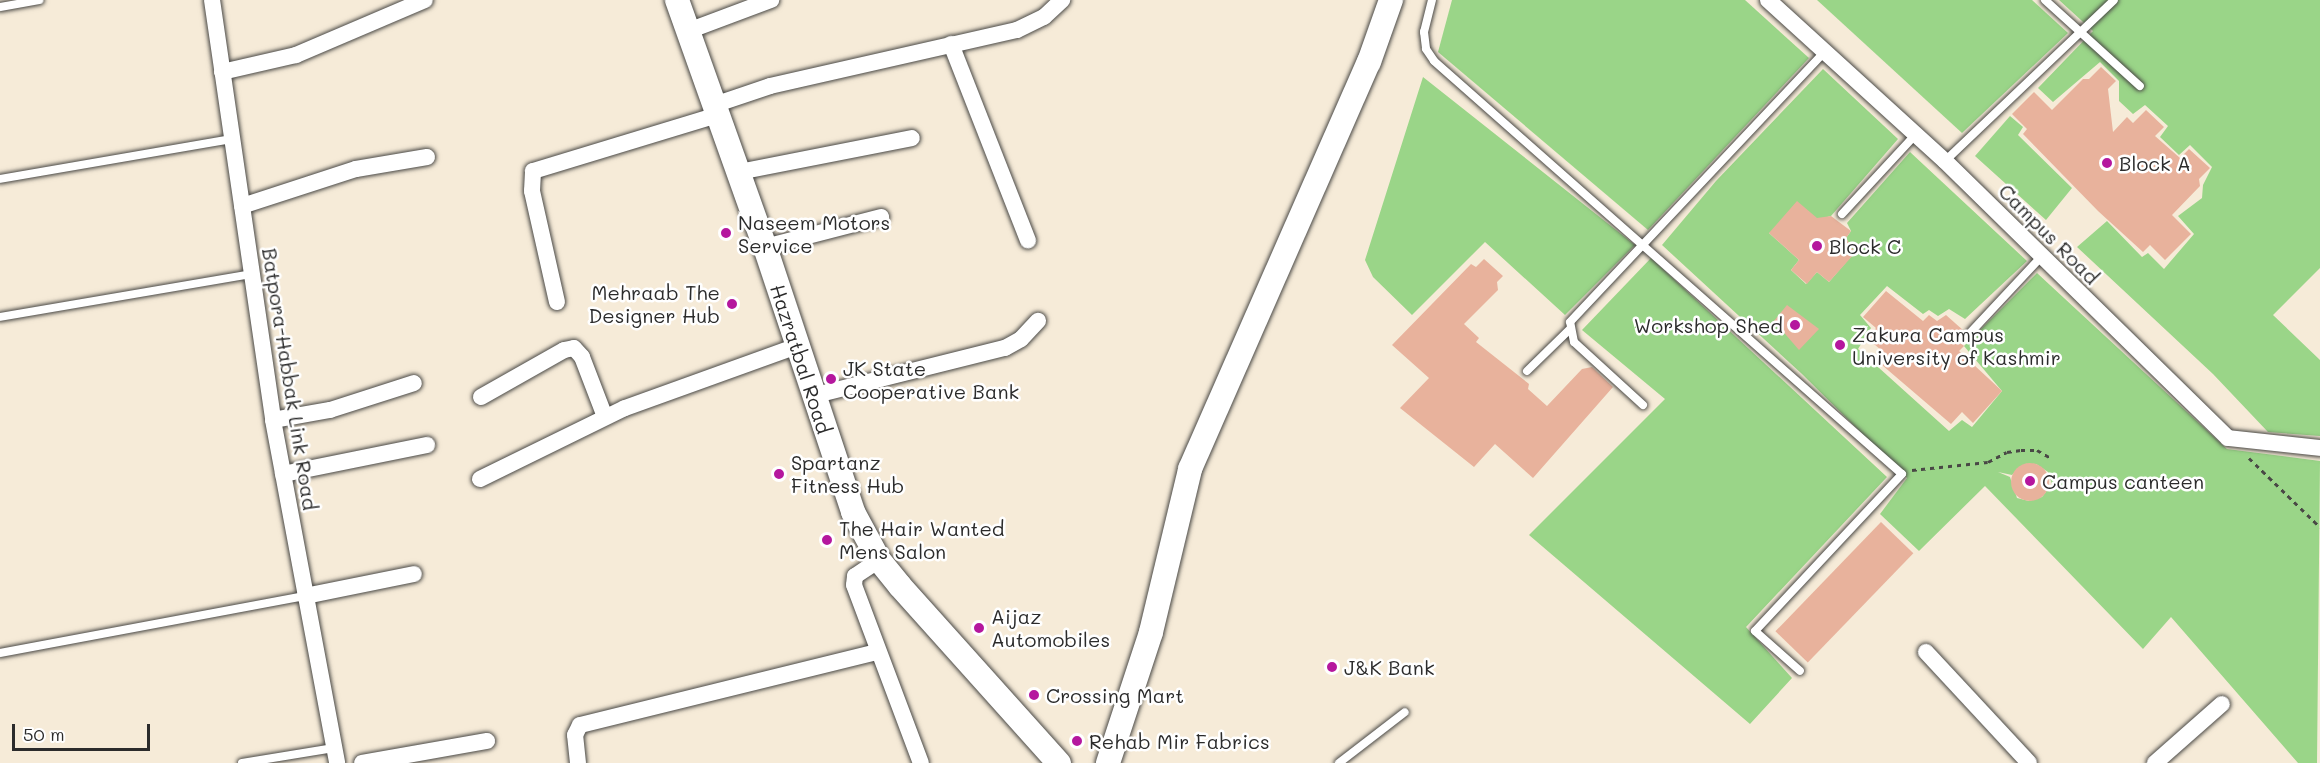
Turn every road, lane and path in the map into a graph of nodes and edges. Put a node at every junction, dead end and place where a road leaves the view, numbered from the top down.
1 (39, 0) edge
2 (212, 0) edge
3 (425, 0) edge
4 (677, 0) edge
5 (771, 0) edge
6 (1062, 0) edge
7 (1391, 0) edge
8 (1432, 0) edge
9 (1768, 0) edge
10 (2045, 0) edge
11 (2115, 0) edge
12 (0, 7) edge
13 (688, 31) junction
14 (2082, 33) junction
15 (951, 44) junction
16 (1825, 51) junction
17 (222, 72) junction
18 (2140, 86) dead end
19 (716, 110) junction
20 (1916, 134) junction
21 (912, 138) dead end
22 (231, 139) junction
23 (427, 157) dead end
24 (1945, 161) junction
25 (739, 172) junction
26 (0, 178) edge
27 (242, 206) junction
28 (1842, 214) dead end
29 (880, 217) dead end
30 (1028, 240) dead end
31 (1647, 245) junction
32 (765, 247) junction
33 (2042, 255) junction
34 (251, 274) junction
35 (557, 302) dead end
36 (0, 317) edge
37 (1038, 321) dead end
38 (1570, 329) junction
39 (1970, 333) dead end
40 (797, 346) junction
41 (1527, 371) dead end
42 (414, 383) dead end
43 (812, 396) junction
44 (481, 397) dead end
45 (1643, 405) dead end
46 (605, 417) junction
47 (273, 420) junction
48 (2228, 438) junction
49 (427, 445) dead end
50 (2320, 448) edge
51 (2051, 458) dead end
52 (283, 474) junction
53 (1902, 474) junction
54 (480, 479) dead end
55 (2320, 527) edge
56 (879, 560) junction
57 (414, 574) dead end
58 (305, 596) junction
59 (0, 652) edge
60 (878, 652) junction
61 (1926, 652) dead end
62 (1800, 671) dead end
63 (2222, 704) dead end
64 (1405, 712) dead end
65 (487, 741) dead end
66 (335, 755) edge
67 (242, 763) edge
68 (362, 763) edge
69 (578, 763) edge
70 (921, 763) edge
71 (1059, 763) edge
72 (1108, 763) edge
73 (1339, 763) edge
74 (2028, 763) edge
75 (2155, 763) edge

1 - 12 lane
2 - 17 street, Batpora-Habbak Link Road
3 - 17 street
4 - 13 main road, Hazratbal Road
5 - 13 street
6 - 15 street
7 - 72 main road
8 - 31 lane
9 - 16 street, Campus Road
10 - 14 lane
11 - 14 lane
13 - 19 main road, Hazratbal Road
14 - 18 lane
14 - 24 lane
15 - 19 street
15 - 30 street
16 - 20 street, Campus Road
16 - 31 lane
17 - 22 street, Batpora-Habbak Link Road
19 - 25 main road, Hazratbal Road
19 - 35 street
20 - 24 street, Campus Road
20 - 28 lane
21 - 25 street
22 - 26 lane
22 - 27 street, Batpora-Habbak Link Road
23 - 27 street
24 - 33 street, Campus Road
25 - 32 main road, Hazratbal Road
27 - 34 street, Batpora-Habbak Link Road
29 - 32 street
31 - 38 lane
31 - 53 lane
32 - 40 main road, Hazratbal Road
33 - 39 lane
33 - 48 street, Campus Road
34 - 36 lane
34 - 47 street, Batpora-Habbak Link Road
37 - 43 street
38 - 41 lane
38 - 45 lane
40 - 43 main road, Hazratbal Road
40 - 46 street
42 - 47 street
43 - 56 main road, Hazratbal Road
44 - 46 street
46 - 54 street
47 - 52 street, Batpora-Habbak Link Road
48 - 50 street
48 - 55 path
49 - 52 street
51 - 53 path
52 - 58 street, Batpora-Habbak Link Road
53 - 62 lane
56 - 60 street
56 - 71 main road, Hazratbal Road
57 - 58 street
58 - 59 lane
58 - 66 street, Batpora-Habbak Link Road
60 - 69 street
60 - 70 street
61 - 74 street
63 - 75 street
64 - 73 lane
65 - 68 street
66 - 67 lane

